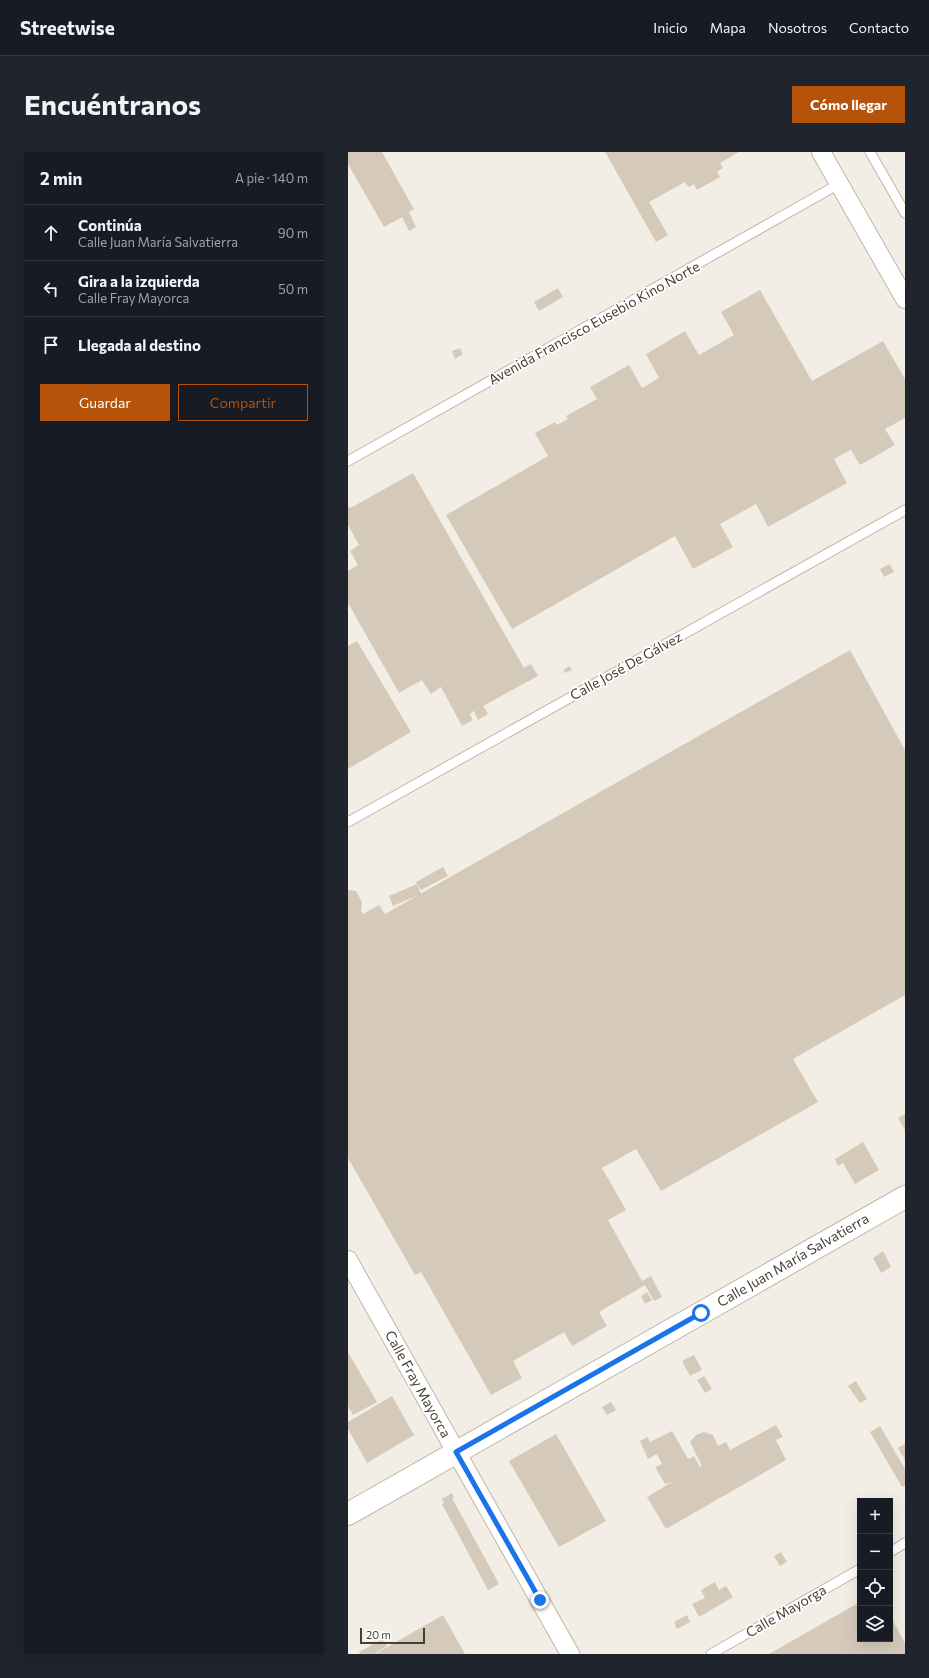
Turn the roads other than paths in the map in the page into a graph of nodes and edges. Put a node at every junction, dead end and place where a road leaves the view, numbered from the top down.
1 (821, 152) edge
2 (870, 152) edge
3 (839, 184) junction
4 (905, 213) edge
5 (905, 299) edge
6 (348, 461) edge
7 (905, 510) edge
8 (348, 822) edge
9 (905, 1197) edge
10 (348, 1260) edge
11 (456, 1452) junction
12 (348, 1514) edge
13 (905, 1543) edge
14 (893, 1550) edge
15 (858, 1570) edge
16 (570, 1654) edge
17 (711, 1654) edge

1 - 3 street
2 - 4 lane
3 - 5 street
3 - 6 lane, Avenida Francisco Eusebio Kino Norte
7 - 8 lane, Calle José De Gálvez
9 - 11 street, Calle Juan María Salvatierra
10 - 11 street, Calle Fray Mayorca
11 - 12 street, Calle Juan María Salvatierra
11 - 16 street, Calle Fray Mayorca
13 - 14 lane
15 - 17 lane, Calle Mayorga

